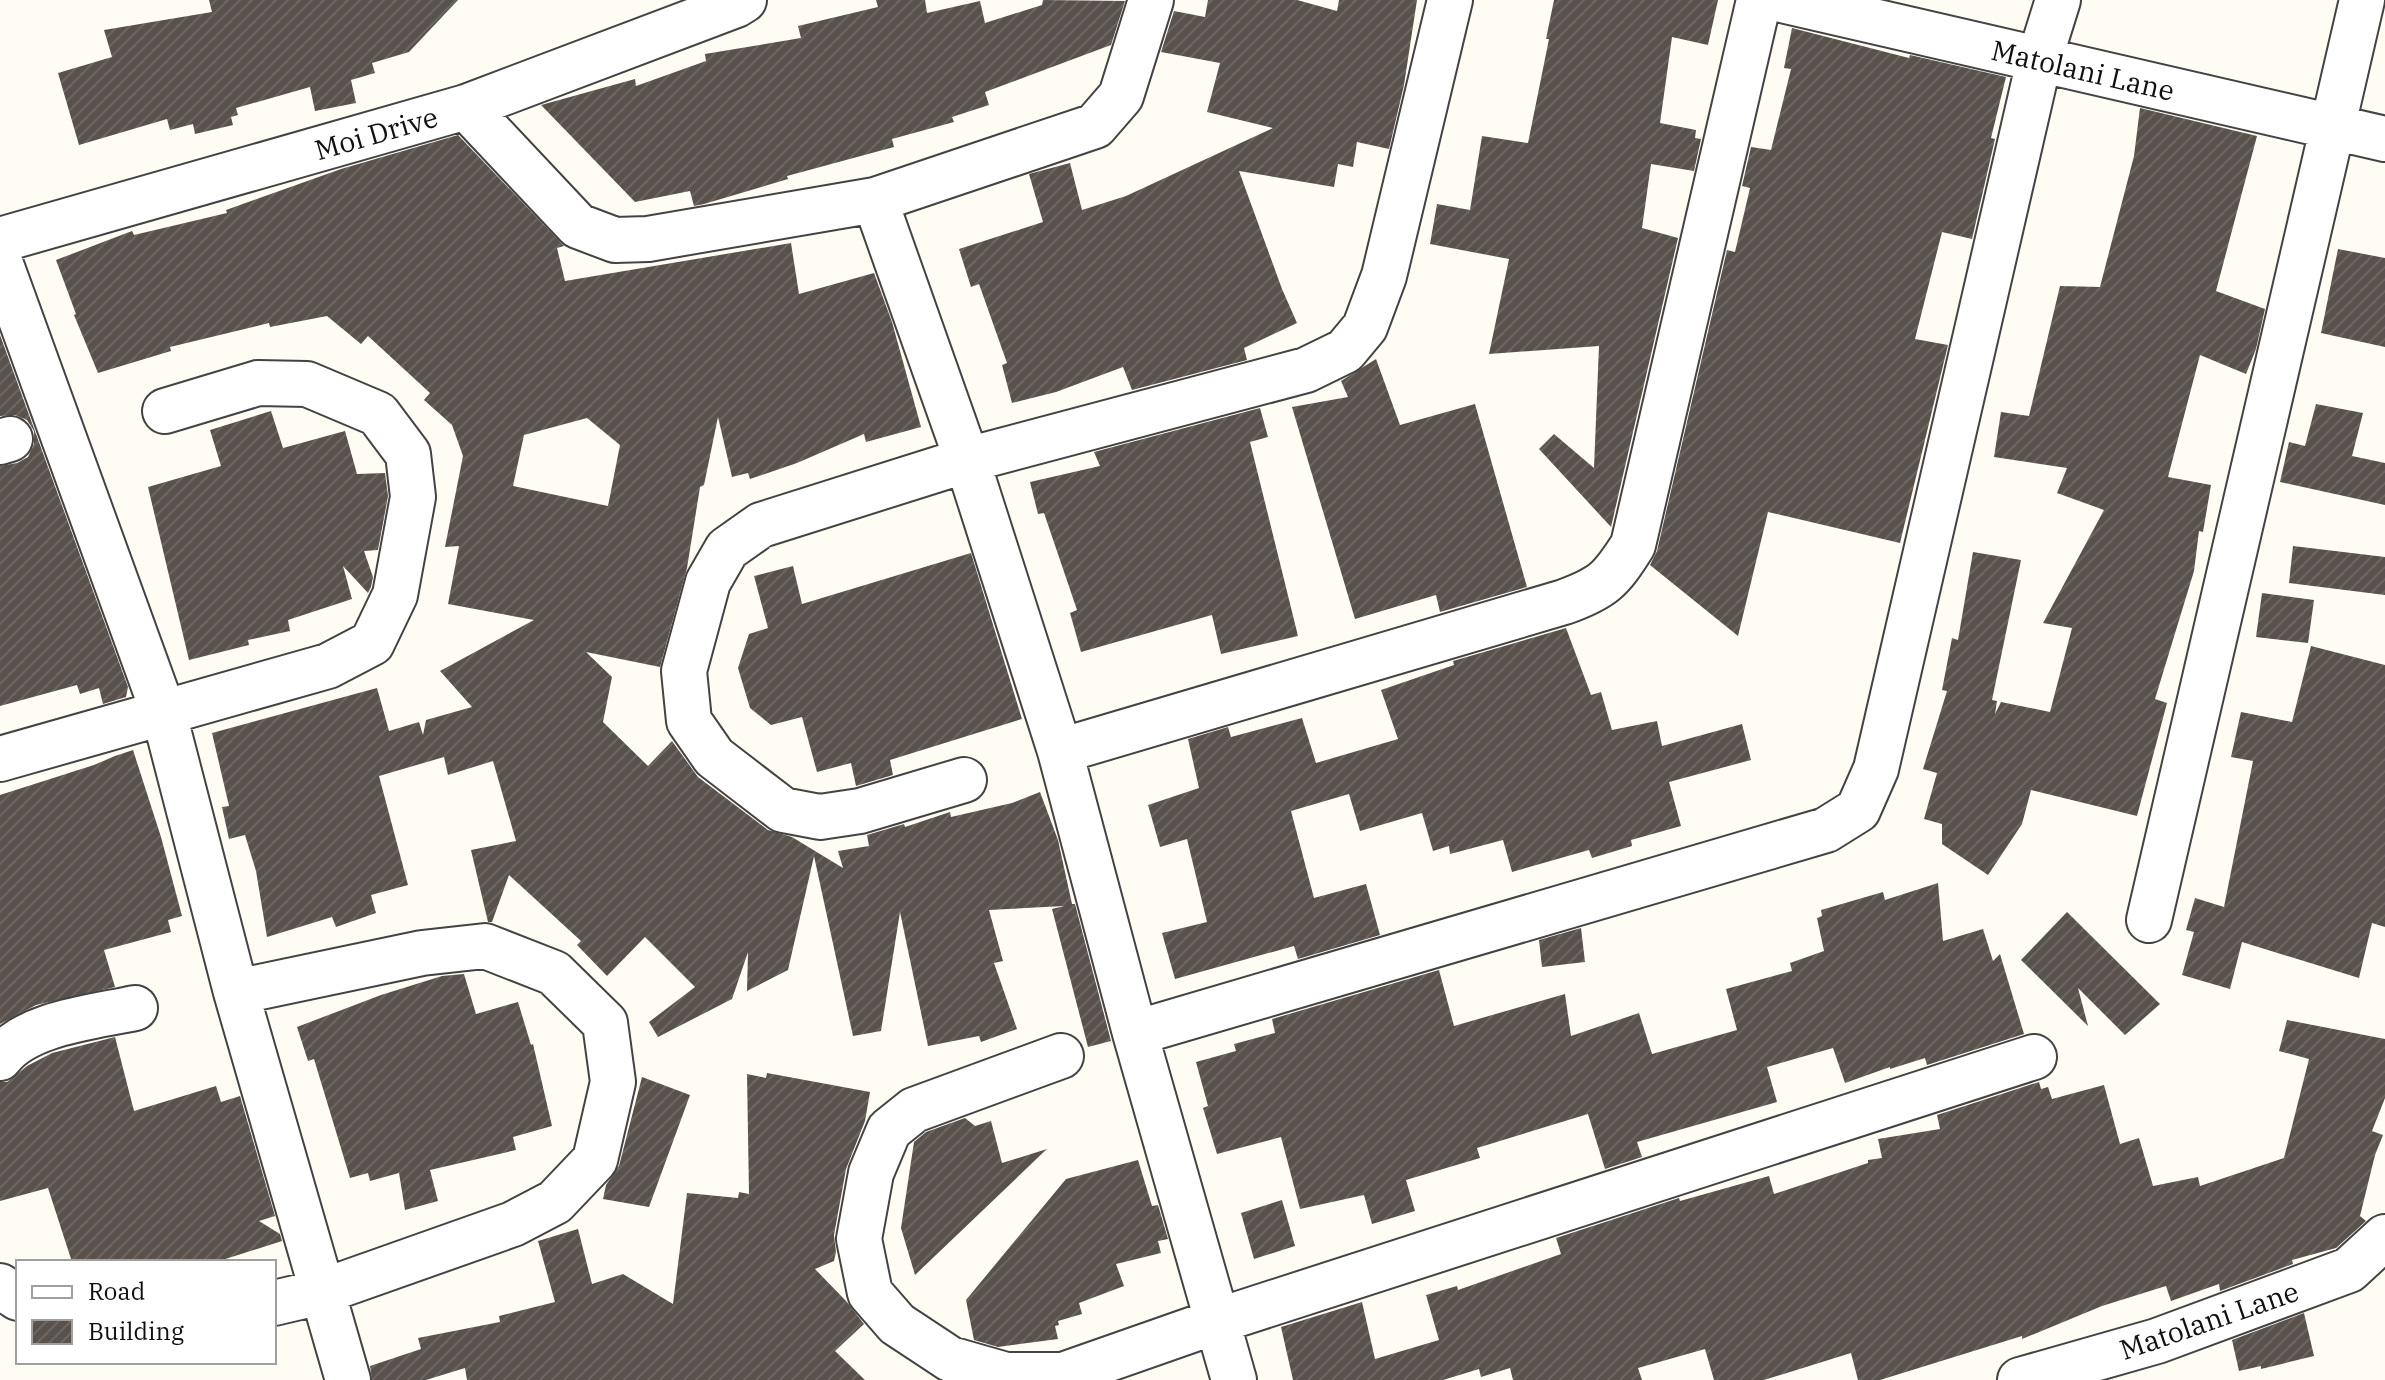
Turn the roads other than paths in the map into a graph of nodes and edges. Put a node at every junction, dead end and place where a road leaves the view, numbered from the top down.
1 (744, 0) edge
2 (1151, 0) edge
3 (1450, 0) edge
4 (1759, 0) edge
5 (1782, 0) edge
6 (2058, 0) edge
7 (2362, 0) edge
8 (2039, 61) junction
9 (466, 107) junction
10 (2335, 126) junction
11 (2385, 139) edge
12 (875, 200) junction
13 (0, 240) edge
14 (0, 262) edge
15 (165, 411) dead end
16 (967, 460) junction
17 (164, 714) junction
18 (1060, 751) junction
19 (0, 759) edge
20 (964, 780) dead end
21 (2149, 920) dead end
22 (236, 992) junction
23 (135, 1008) dead end
24 (1135, 1033) junction
25 (1061, 1056) dead end
26 (2034, 1057) dead end
27 (0, 1058) edge
28 (2385, 1237) edge
29 (321, 1292) junction
30 (276, 1303) edge
31 (1217, 1321) junction
32 (348, 1380) edge
33 (1234, 1380) edge
34 (2020, 1380) edge

1 - 9 street, Moi Drive
2 - 12 street
3 - 16 street
4 - 18 street
5 - 8 street, Matolani Lane
6 - 8 street
7 - 10 street
8 - 10 street, Matolani Lane
8 - 24 street
9 - 12 street
9 - 13 street, Moi Drive
10 - 11 street, Matolani Lane
10 - 21 street
12 - 16 street
14 - 17 street
15 - 17 street
16 - 18 street
16 - 20 street
17 - 19 street
17 - 22 street
18 - 24 street
22 - 29 street
22 - 29 street
23 - 27 street
24 - 31 street
25 - 31 street
26 - 31 street
28 - 34 street, Matolani Lane
29 - 30 street
29 - 32 street
31 - 33 street

